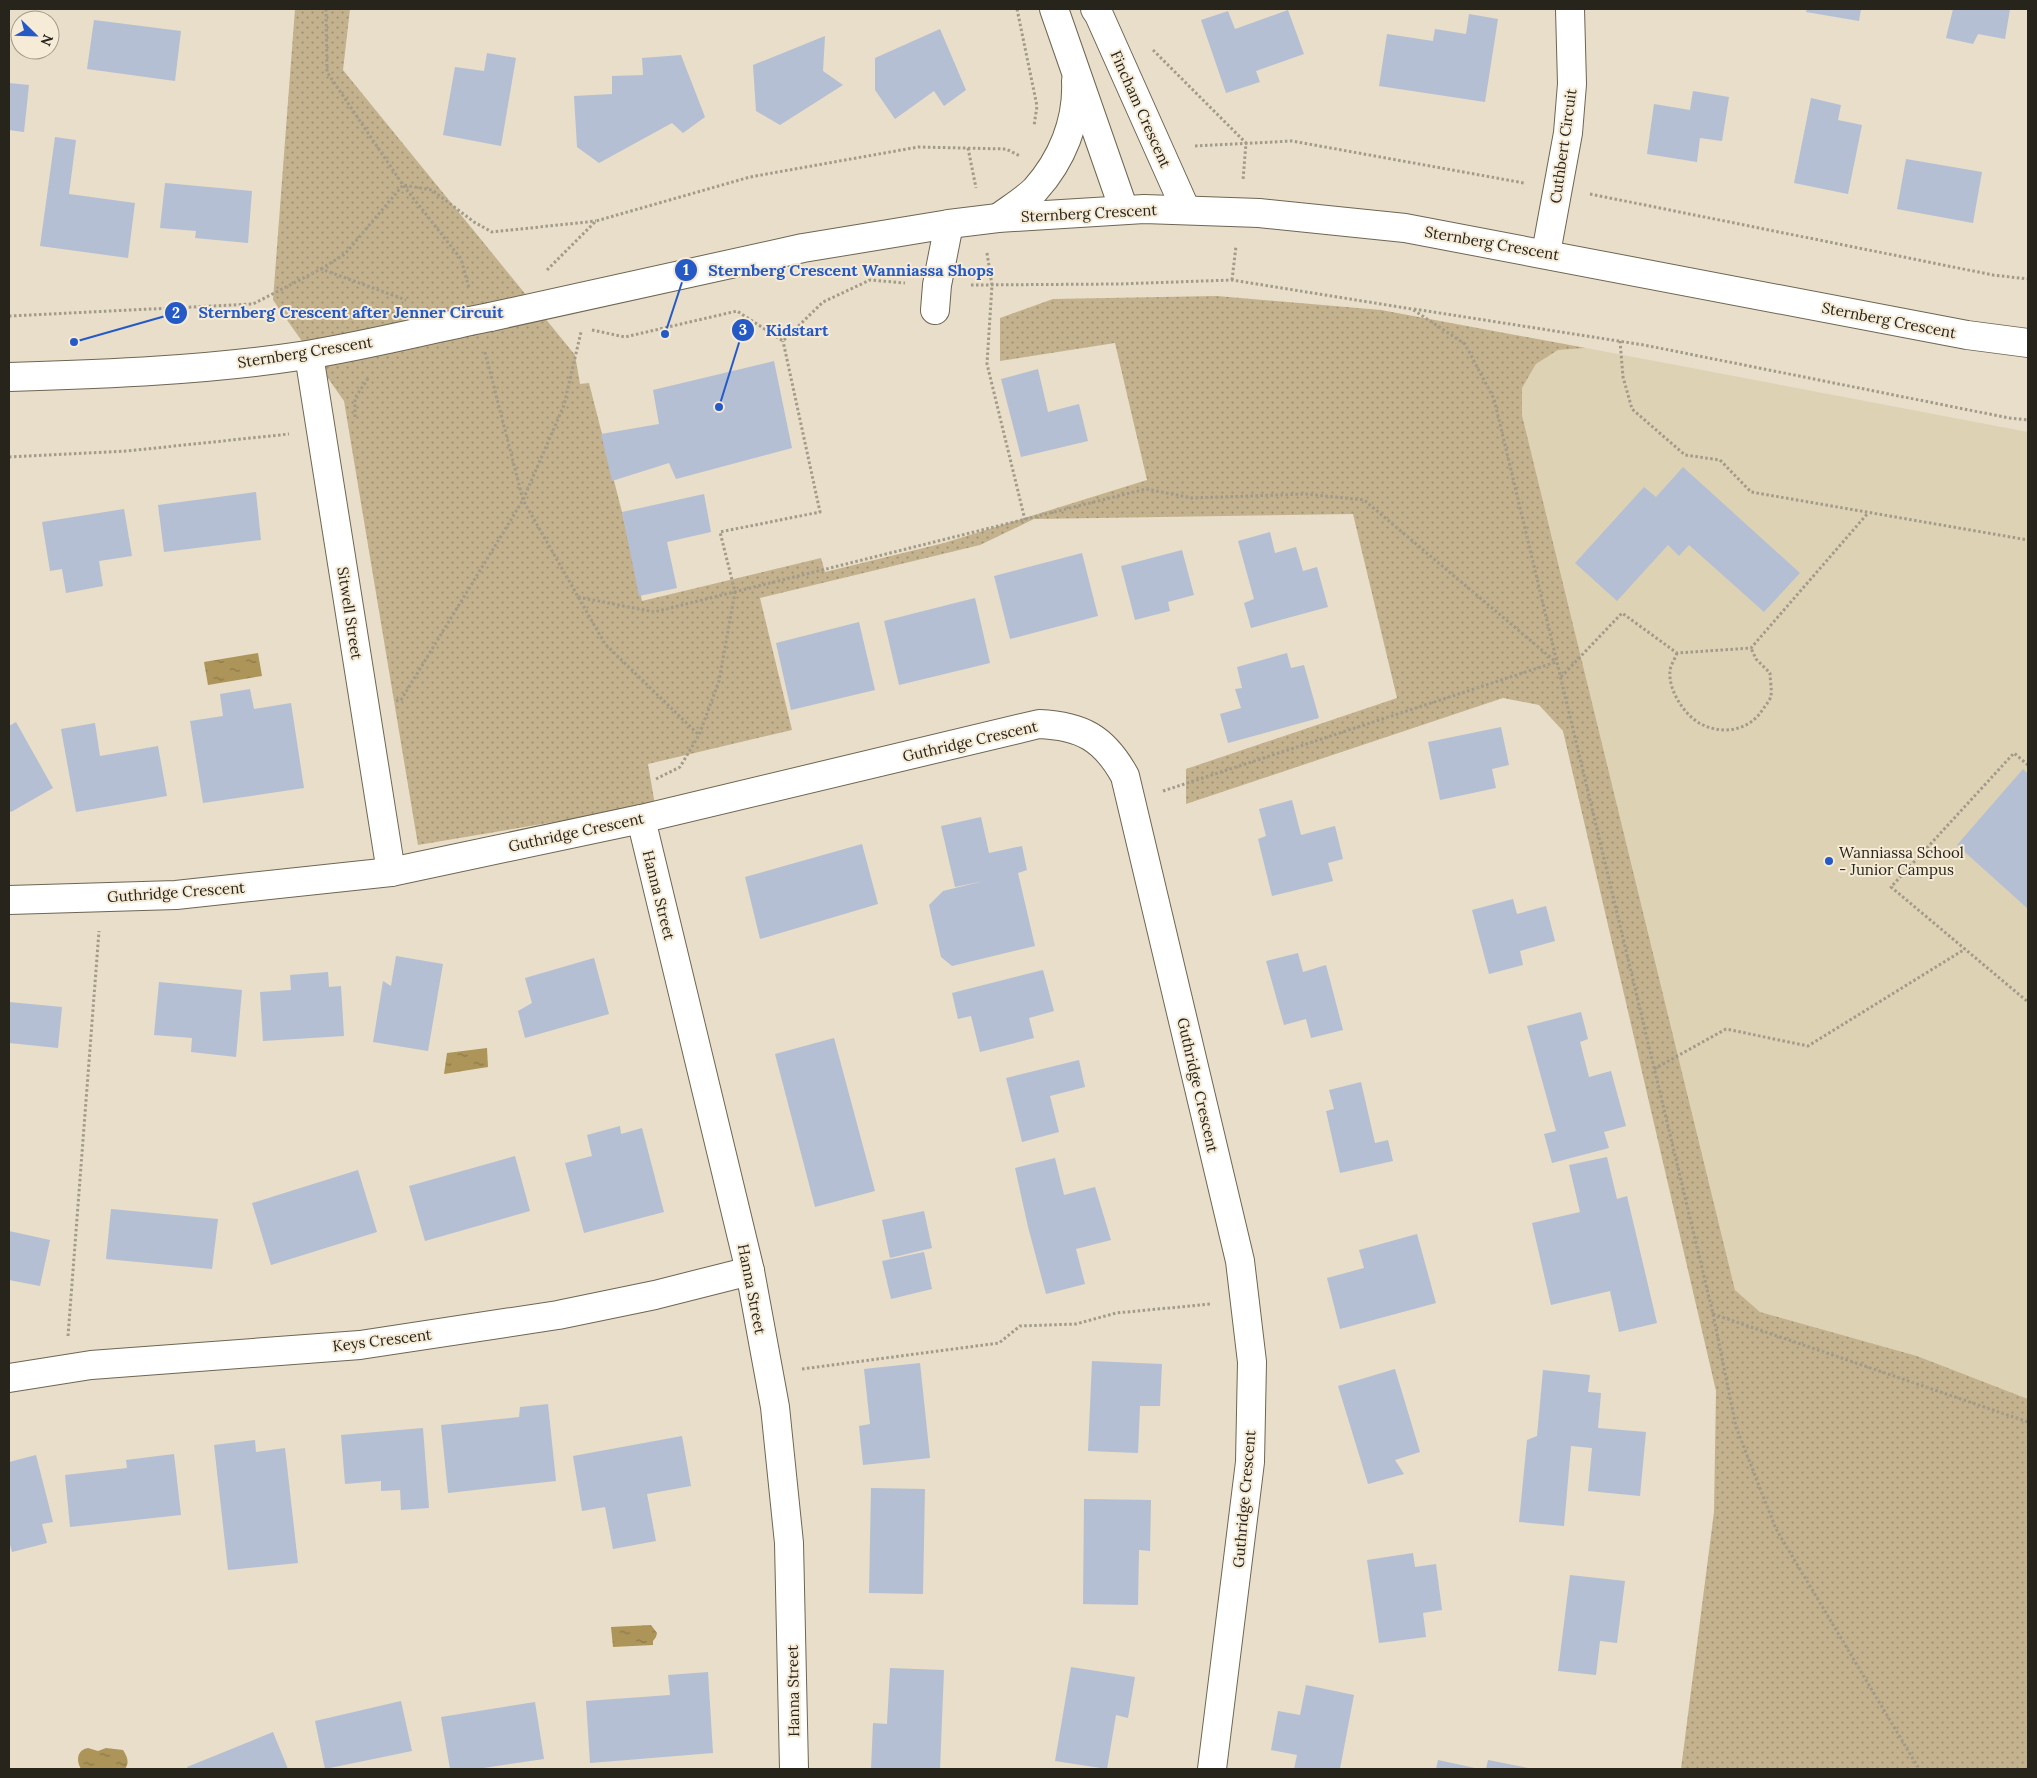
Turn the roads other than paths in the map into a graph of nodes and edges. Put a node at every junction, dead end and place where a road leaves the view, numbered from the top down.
1 (1054, 9) edge
2 (1095, 9) edge
3 (1570, 9) edge
4 (1076, 70) junction
5 (1124, 210) junction
6 (1186, 210) junction
7 (998, 218) junction
8 (949, 224) junction
9 (1546, 253) junction
10 (936, 298) road end
11 (2028, 344) edge
12 (309, 355) junction
13 (9, 377) edge
14 (641, 819) junction
15 (391, 872) junction
16 (9, 900) edge
17 (750, 1271) junction
18 (9, 1378) edge
19 (794, 1769) edge
20 (1212, 1769) edge

1 - 4 street
2 - 6 street, Fincham Crescent
3 - 9 street, Cuthbert Circuit
4 - 5 street
4 - 7 street
5 - 6 street, Sternberg Crescent
5 - 7 street, Sternberg Crescent
6 - 9 street, Sternberg Crescent
7 - 8 street, Sternberg Crescent
8 - 10 street
8 - 12 street, Sternberg Crescent
9 - 11 street, Sternberg Crescent
12 - 13 street, Sternberg Crescent
12 - 15 street, Sitwell Street
14 - 15 street, Guthridge Crescent
14 - 17 street, Hanna Street
14 - 20 street, Guthridge Crescent
15 - 16 street, Guthridge Crescent
17 - 18 street, Keys Crescent
17 - 19 street, Hanna Street

